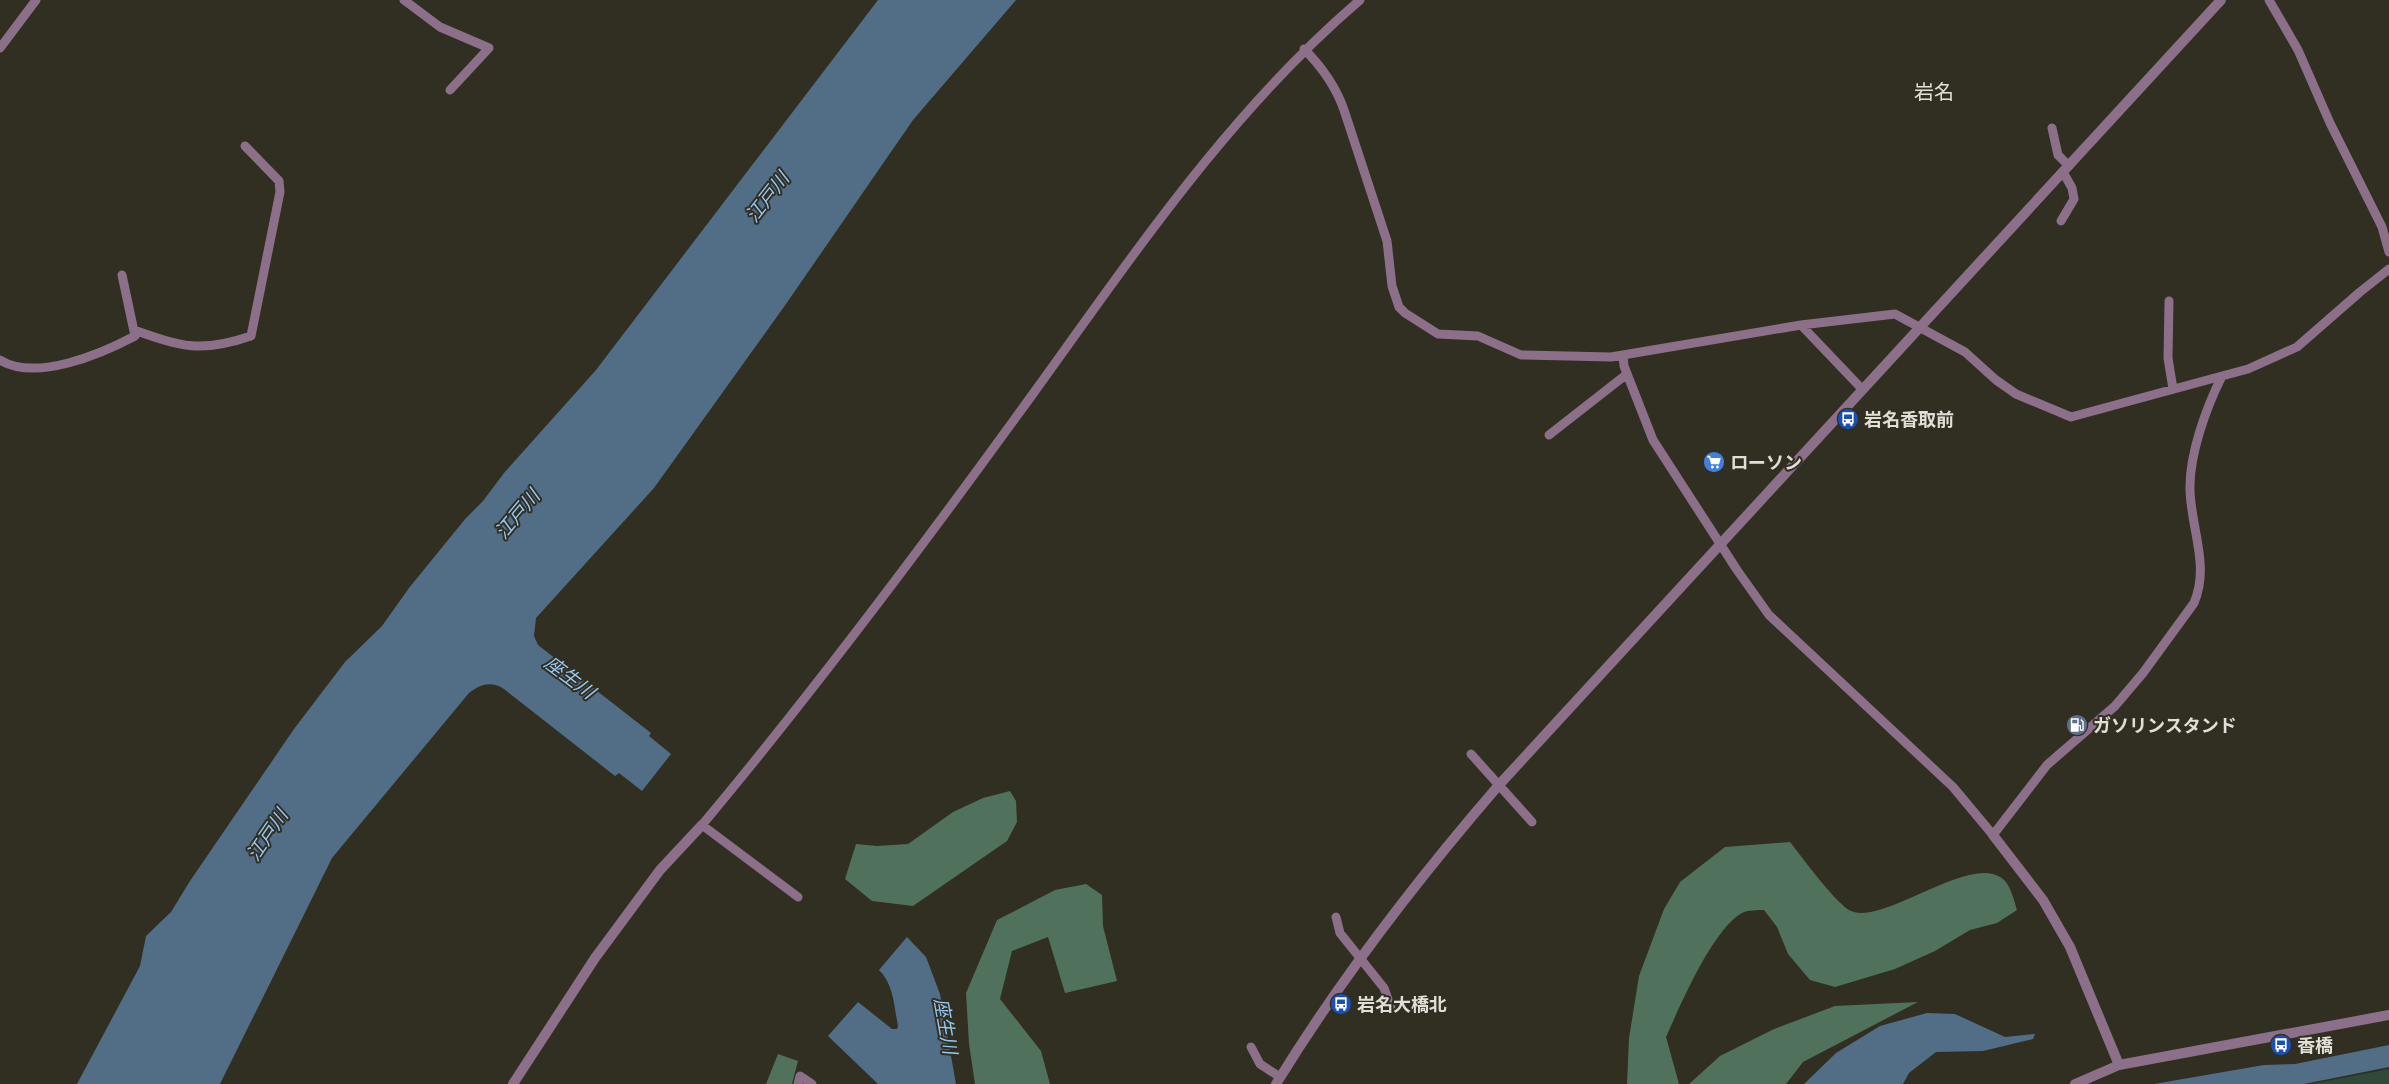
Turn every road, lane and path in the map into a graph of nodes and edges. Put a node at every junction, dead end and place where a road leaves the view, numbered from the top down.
1 (36, 0) edge
2 (404, 0) edge
3 (1360, 0) edge
4 (2221, 0) edge
5 (2269, 0) edge
6 (0, 48) edge
7 (1304, 49) junction
8 (450, 90) dead end
9 (2052, 128) dead end
10 (245, 146) dead end
11 (2066, 169) junction
12 (2061, 221) dead end
13 (2389, 252) edge
14 (2389, 269) edge
15 (122, 275) dead end
16 (2169, 301) dead end
17 (1801, 325) junction
18 (1920, 327) junction
19 (134, 330) junction
20 (244, 339) junction
21 (253, 344) dead end
22 (1623, 355) junction
23 (0, 360) edge
24 (1627, 374) junction
25 (2222, 376) junction
26 (1862, 389) junction
27 (2173, 389) junction
28 (1549, 435) dead end
29 (1720, 544) junction
30 (1470, 754) dead end
31 (1498, 786) junction
32 (1532, 822) dead end
33 (702, 825) junction
34 (1993, 835) junction
35 (798, 897) dead end
36 (1336, 917) dead end
37 (1360, 958) junction
38 (1391, 1008) dead end
39 (2389, 1015) edge
40 (1251, 1047) dead end
41 (2119, 1065) junction
42 (1278, 1080) edge
43 (513, 1084) edge
44 (798, 1084) edge
45 (812, 1084) edge
46 (2074, 1084) edge

1 - 6 street
2 - 8 street
3 - 7 street
4 - 11 street
5 - 13 street
7 - 22 street
7 - 33 street
9 - 11 street
10 - 20 street
11 - 12 street
11 - 18 street
14 - 25 street
15 - 19 street
16 - 27 street
17 - 18 street
17 - 22 street
17 - 26 street
18 - 26 street
18 - 27 street
19 - 20 street
19 - 23 street
20 - 21 street
22 - 24 street
24 - 28 street
24 - 29 street
25 - 27 street
25 - 34 street
26 - 29 street
29 - 31 street
29 - 34 street
30 - 31 street
31 - 32 street
31 - 37 street
33 - 35 street
33 - 43 street
34 - 41 street
36 - 37 street
37 - 38 street
37 - 42 street
39 - 41 street
40 - 42 street
41 - 46 street
44 - 45 street

